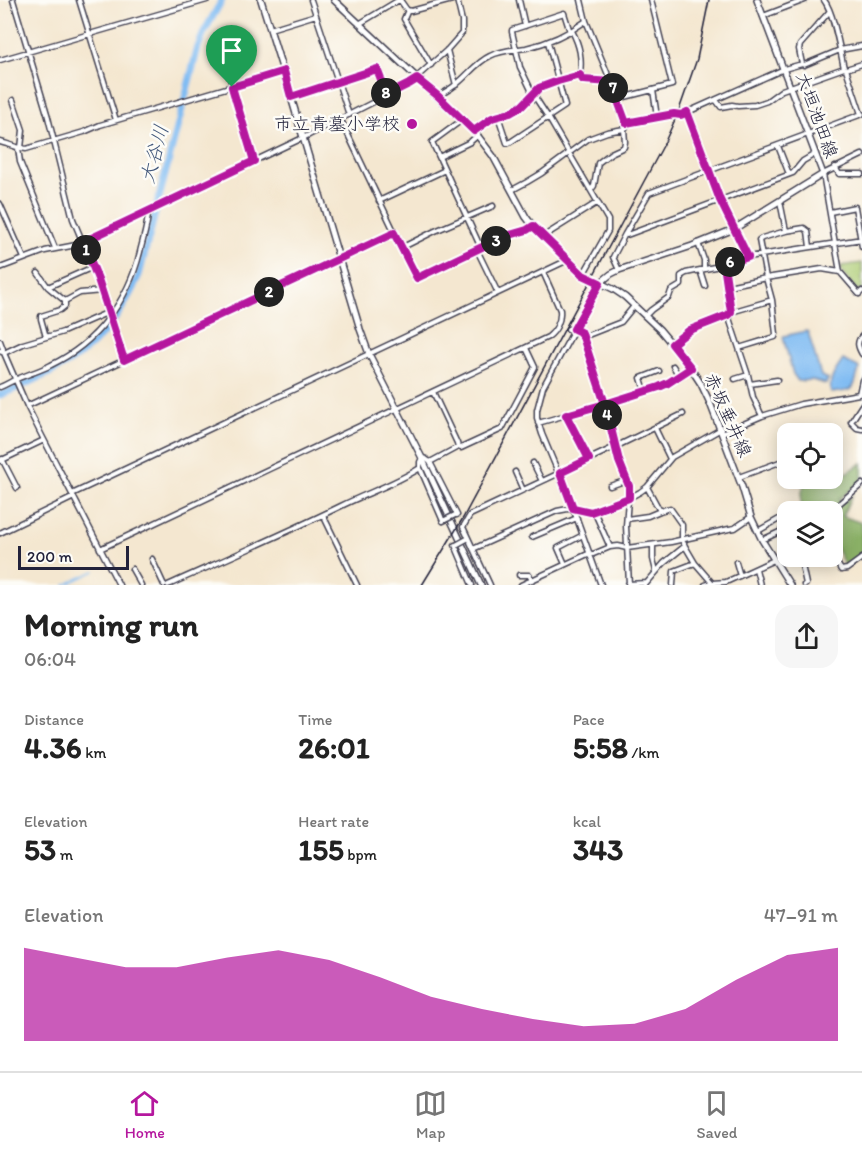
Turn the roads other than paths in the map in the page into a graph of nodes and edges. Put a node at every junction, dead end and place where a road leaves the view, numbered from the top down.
1 (13, 0) edge
2 (80, 0) edge
3 (207, 0) edge
4 (261, 0) edge
5 (311, 0) edge
6 (334, 0) edge
7 (400, 0) edge
8 (452, 0) edge
9 (457, 0) edge
10 (519, 0) edge
11 (581, 0) edge
12 (651, 0) edge
13 (758, 0) edge
14 (806, 0) edge
15 (824, 0) edge
16 (408, 10) junction
17 (829, 12) junction
18 (316, 15) junction
19 (764, 16) junction
20 (586, 21) junction
21 (359, 24) junction
22 (525, 26) junction
23 (270, 29) junction
24 (571, 32) junction
25 (90, 35) junction
26 (548, 42) junction
27 (220, 44) dead end
28 (862, 45) edge
29 (447, 50) junction
30 (515, 50) junction
31 (840, 50) junction
32 (29, 52) junction
33 (0, 60) edge
34 (802, 64) junction
35 (862, 64) edge
36 (431, 65) junction
37 (845, 68) junction
38 (784, 69) junction
39 (284, 71) junction
40 (580, 75) junction
41 (417, 79) junction
42 (559, 81) junction
43 (338, 82) junction
44 (611, 82) junction
45 (456, 86) junction
46 (232, 87) junction
47 (790, 87) junction
48 (652, 90) junction
49 (533, 94) junction
50 (387, 95) junction
51 (438, 96) junction
52 (291, 97) junction
53 (617, 99) junction
54 (716, 99) junction
55 (13, 100) dead end
56 (687, 112) junction
57 (862, 114) edge
58 (349, 115) junction
59 (498, 116) junction
60 (548, 117) junction
61 (657, 117) junction
62 (463, 119) junction
63 (116, 120) junction
64 (341, 120) junction
65 (626, 123) junction
66 (624, 129) junction
67 (476, 133) junction
68 (808, 135) junction
69 (304, 138) junction
70 (55, 141) junction
71 (0, 142) edge
72 (778, 146) junction
73 (20, 148) junction
74 (569, 152) junction
75 (815, 154) junction
76 (862, 154) edge
77 (439, 157) junction
78 (254, 161) junction
79 (835, 167) junction
80 (444, 170) junction
81 (709, 171) junction
82 (789, 174) junction
83 (823, 174) junction
84 (862, 174) edge
85 (862, 181) edge
86 (512, 190) junction
87 (591, 190) junction
88 (720, 200) junction
89 (379, 201) junction
90 (780, 201) junction
91 (598, 202) junction
92 (0, 204) edge
93 (492, 206) dead end
94 (150, 211) junction
95 (830, 212) junction
96 (466, 217) junction
97 (533, 226) junction
98 (734, 229) junction
99 (786, 231) junction
100 (394, 233) junction
101 (625, 234) junction
102 (543, 237) junction
103 (861, 239) edge
104 (83, 242) junction
105 (698, 243) junction
106 (834, 244) junction
107 (810, 247) junction
108 (862, 247) edge
109 (55, 248) junction
110 (401, 248) junction
111 (479, 249) junction
112 (762, 256) junction
113 (748, 257) junction
114 (24, 258) junction
115 (339, 259) junction
116 (568, 260) junction
117 (724, 265) junction
118 (93, 267) junction
119 (0, 268) edge
120 (619, 270) junction
121 (702, 270) junction
122 (543, 272) junction
123 (840, 272) junction
124 (38, 273) dead end
125 (583, 275) junction
126 (766, 278) junction
127 (600, 283) junction
128 (705, 286) dead end
129 (728, 286) junction
130 (48, 287) junction
131 (102, 291) junction
132 (862, 291) edge
133 (498, 293) junction
134 (772, 300) junction
135 (65, 301) junction
136 (634, 306) junction
137 (730, 313) junction
138 (110, 315) junction
139 (645, 316) junction
140 (699, 318) dead end
141 (702, 326) junction
142 (568, 329) dead end
143 (574, 329) junction
144 (862, 336) edge
145 (583, 337) junction
146 (46, 338) junction
147 (0, 341) edge
148 (672, 344) junction
149 (526, 348) junction
150 (739, 348) junction
151 (2, 352) edge
152 (369, 354) junction
153 (862, 354) edge
154 (124, 360) junction
155 (673, 366) dead end
156 (691, 368) junction
157 (659, 371) dead end
158 (748, 375) junction
159 (679, 376) junction
160 (735, 379) dead end
161 (16, 380) junction
162 (777, 380) dead end
163 (862, 380) edge
164 (750, 384) junction
165 (0, 387) edge
166 (645, 391) junction
167 (433, 392) junction
168 (860, 395) edge
169 (605, 404) junction
170 (862, 405) edge
171 (27, 406) junction
172 (396, 408) junction
173 (683, 414) dead end
174 (566, 415) junction
175 (762, 416) junction
176 (538, 423) junction
177 (655, 428) junction
178 (862, 429) edge
179 (721, 431) junction
180 (44, 440) junction
181 (458, 447) junction
182 (615, 447) junction
183 (422, 458) junction
184 (589, 459) junction
185 (670, 459) junction
186 (1, 460) edge
187 (430, 462) junction
188 (533, 463) dead end
189 (777, 463) edge
190 (420, 468) junction
191 (515, 472) dead end
192 (560, 473) junction
193 (739, 477) junction
194 (627, 480) junction
195 (542, 481) junction
196 (862, 484) edge
197 (610, 486) dead end
198 (647, 487) junction
199 (17, 488) dead end
200 (523, 490) junction
201 (73, 496) junction
202 (629, 498) junction
203 (842, 501) edge
204 (573, 508) junction
205 (594, 511) junction
206 (660, 511) junction
207 (323, 515) junction
208 (577, 518) junction
209 (751, 518) junction
210 (627, 519) junction
211 (777, 520) edge
212 (758, 531) junction
213 (0, 532) edge
214 (777, 533) edge
215 (583, 535) junction
216 (532, 537) dead end
217 (468, 539) junction
218 (682, 540) junction
219 (762, 540) junction
220 (652, 545) junction
221 (685, 546) junction
222 (610, 548) junction
223 (627, 548) junction
224 (100, 549) junction
225 (473, 549) junction
226 (590, 554) junction
227 (862, 558) edge
228 (152, 559) dead end
229 (774, 560) junction
230 (736, 562) dead end
231 (695, 563) junction
232 (565, 565) junction
233 (802, 567) edge
234 (839, 567) edge
235 (132, 569) dead end
236 (756, 569) junction
237 (656, 572) junction
238 (519, 575) dead end
239 (740, 576) junction
240 (532, 580) junction
241 (645, 584) edge
242 (713, 584) edge
243 (119, 585) edge
244 (141, 585) edge
245 (166, 585) edge
246 (357, 585) edge
247 (472, 585) edge
248 (481, 585) edge
249 (490, 585) edge
250 (521, 585) edge
251 (601, 585) edge
252 (628, 585) edge
253 (673, 585) edge
254 (705, 585) edge
255 (760, 585) edge
256 (790, 585) edge
257 (804, 585) edge

1 - 32 street
2 - 25 street
3 - 25 street
4 - 23 main road
5 - 18 street
6 - 21 main road, 赤坂垂井線
7 - 16 street
7 - 21 street
8 - 16 street
9 - 29 street
10 - 22 street
11 - 20 street
12 - 48 street
13 - 19 main road, 大垣池田線
14 - 19 street
15 - 17 street
16 - 36 street
17 - 31 street
17 - 34 street
18 - 23 street
18 - 43 street
19 - 38 main road, 大垣池田線
20 - 24 street
20 - 44 street
21 - 41 main road, 赤坂垂井線
22 - 24 street
22 - 30 street
23 - 39 main road
24 - 26 street
24 - 40 street
25 - 32 street
25 - 63 street
26 - 30 street
26 - 42 street
27 - 46 street
28 - 31 street
29 - 36 street
29 - 45 street
30 - 45 street
30 - 49 street
31 - 34 street
31 - 37 street
32 - 33 street
32 - 70 street
34 - 38 street
35 - 37 street
36 - 41 street
37 - 47 street
37 - 57 street
38 - 47 main road, 大垣池田線
38 - 54 street
39 - 46 street
39 - 52 main road
40 - 42 street
40 - 44 street
41 - 50 street
41 - 51 main road, 赤坂垂井線
42 - 49 street
42 - 60 street
43 - 50 street
43 - 52 street
43 - 58 street
44 - 53 street
45 - 51 street
46 - 63 street
46 - 78 street
47 - 54 street
47 - 68 main road, 大垣池田線
48 - 53 street
48 - 61 street
49 - 59 street
49 - 60 street
50 - 58 street
51 - 62 main road, 赤坂垂井線
52 - 69 main road
53 - 65 street
54 - 56 street
55 - 73 street
56 - 61 street
56 - 81 street
57 - 68 street
58 - 64 street
59 - 60 street
59 - 67 street
60 - 74 street
61 - 65 street
62 - 67 main road, 赤坂垂井線
62 - 77 street
63 - 70 street
64 - 69 street
64 - 89 street
65 - 66 street
66 - 74 street
66 - 87 street
67 - 77 street
67 - 86 main road, 赤坂垂井線
68 - 72 street
68 - 75 main road, 大垣池田線
69 - 78 street
69 - 115 main road
70 - 73 street
70 - 104 street
71 - 73 street
72 - 81 street
72 - 82 street
73 - 109 street
74 - 86 street
74 - 87 street
75 - 82 street
75 - 83 main road, 大垣池田線
76 - 79 street
77 - 80 street
78 - 94 street
79 - 83 street
79 - 84 street
80 - 89 street
80 - 96 street
81 - 88 street
81 - 101 street
82 - 88 street
83 - 90 main road, 大垣池田線
83 - 95 street
84 - 85 street
86 - 97 main road, 赤坂垂井線
87 - 91 street
88 - 98 street
88 - 101 street
89 - 100 street
90 - 98 main road, 大垣池田線
90 - 99 street
91 - 102 street
91 - 125 street
92 - 114 street
93 - 96 street
94 - 104 street
94 - 138 street
95 - 103 street
95 - 106 street
96 - 110 street
96 - 111 street
97 - 102 main road, 赤坂垂井線
97 - 111 street
98 - 105 main road, 大垣池田線
98 - 113 street
99 - 107 street
99 - 112 street
100 - 110 street
100 - 115 street
101 - 120 street
102 - 116 main road, 赤坂垂井線
103 - 106 street
103 - 108 street
104 - 109 street
104 - 118 street
105 - 120 main road, 大垣池田線
105 - 121 street
106 - 107 street
106 - 123 street
107 - 112 street
109 - 114 street
110 - 111 street
111 - 133 street
112 - 113 street
112 - 126 street
113 - 117 street
114 - 119 street
115 - 152 main road
115 - 154 street
116 - 122 street
116 - 125 main road, 赤坂垂井線
117 - 121 street
117 - 129 street
118 - 130 street
118 - 131 street
120 - 127 main road, 大垣池田線
121 - 128 street
121 - 139 street
122 - 133 street
122 - 149 street
123 - 126 street
123 - 132 street
124 - 130 street
125 - 127 main road, 赤坂垂井線
126 - 129 street
126 - 134 street
127 - 136 main road, 赤坂垂井線
127 - 143 street
129 - 137 street
130 - 135 street
131 - 135 street
131 - 138 street
133 - 152 street
134 - 137 street
134 - 150 street
135 - 146 street
136 - 139 main road, 赤坂垂井線
136 - 145 street
137 - 141 street
137 - 150 street
138 - 146 street
138 - 154 street
138 - 161 street
139 - 148 main road, 赤坂垂井線
140 - 141 street
141 - 148 street
142 - 143 street
143 - 145 street
143 - 176 street
144 - 153 street
145 - 169 street
146 - 151 street
147 - 151 street
148 - 156 main road, 赤坂垂井線
149 - 167 street
149 - 181 street
150 - 158 street
151 - 161 street
152 - 172 main road
152 - 201 street
154 - 171 street
155 - 159 street
156 - 159 street
156 - 179 main road, 赤坂垂井線
157 - 166 street
158 - 160 street
158 - 164 street
159 - 166 street
161 - 165 street
161 - 171 street
162 - 164 street
163 - 168 street
164 - 175 street
166 - 169 street
167 - 172 street
167 - 181 street
168 - 175 street
169 - 174 street
169 - 182 street
170 - 178 street
171 - 180 street
172 - 183 main road
172 - 224 street
173 - 177 street
174 - 176 street
174 - 184 street
175 - 179 street
176 - 192 street
177 - 182 street
177 - 185 street
179 - 185 street
179 - 193 main road, 赤坂垂井線
180 - 186 street
180 - 201 street
181 - 187 street
182 - 184 street
182 - 194 street
183 - 187 street
183 - 190 street
183 - 248 main road
184 - 192 street
185 - 198 street
186 - 199 street
187 - 190 street, bridge
188 - 195 street
189 - 193 street
190 - 207 street
191 - 200 street
192 - 195 street
192 - 204 street
193 - 209 main road, 赤坂垂井線
194 - 197 street
194 - 202 street
195 - 200 street
196 - 203 street
198 - 202 street
198 - 206 street
200 - 217 street
201 - 213 street
201 - 224 street
202 - 205 street
202 - 210 street
204 - 205 street
204 - 208 street
204 - 225 street
205 - 222 street
206 - 210 street
206 - 218 street
207 - 245 street
207 - 246 street
208 - 215 street
208 - 216 street
209 - 212 main road, 赤坂垂井線
209 - 218 street
210 - 223 street
211 - 212 street
212 - 219 main road, 赤坂垂井線
214 - 219 street
215 - 226 street
215 - 232 street
217 - 225 street
217 - 247 street, bridge
218 - 220 street
218 - 221 street
219 - 229 main road, 赤坂垂井線
220 - 223 street
220 - 237 street
221 - 231 street
221 - 237 street
222 - 223 street
222 - 226 street
223 - 252 street
224 - 243 street
225 - 249 street
226 - 232 street
226 - 251 street
227 - 234 street
228 - 245 street
229 - 236 street
229 - 256 main road, 赤坂垂井線
230 - 239 street
231 - 242 street
231 - 253 street
232 - 240 street
233 - 257 street
235 - 244 street
236 - 239 street
236 - 255 street
237 - 241 street
238 - 240 street
239 - 242 street
240 - 250 street
241 - 252 street
242 - 254 street

